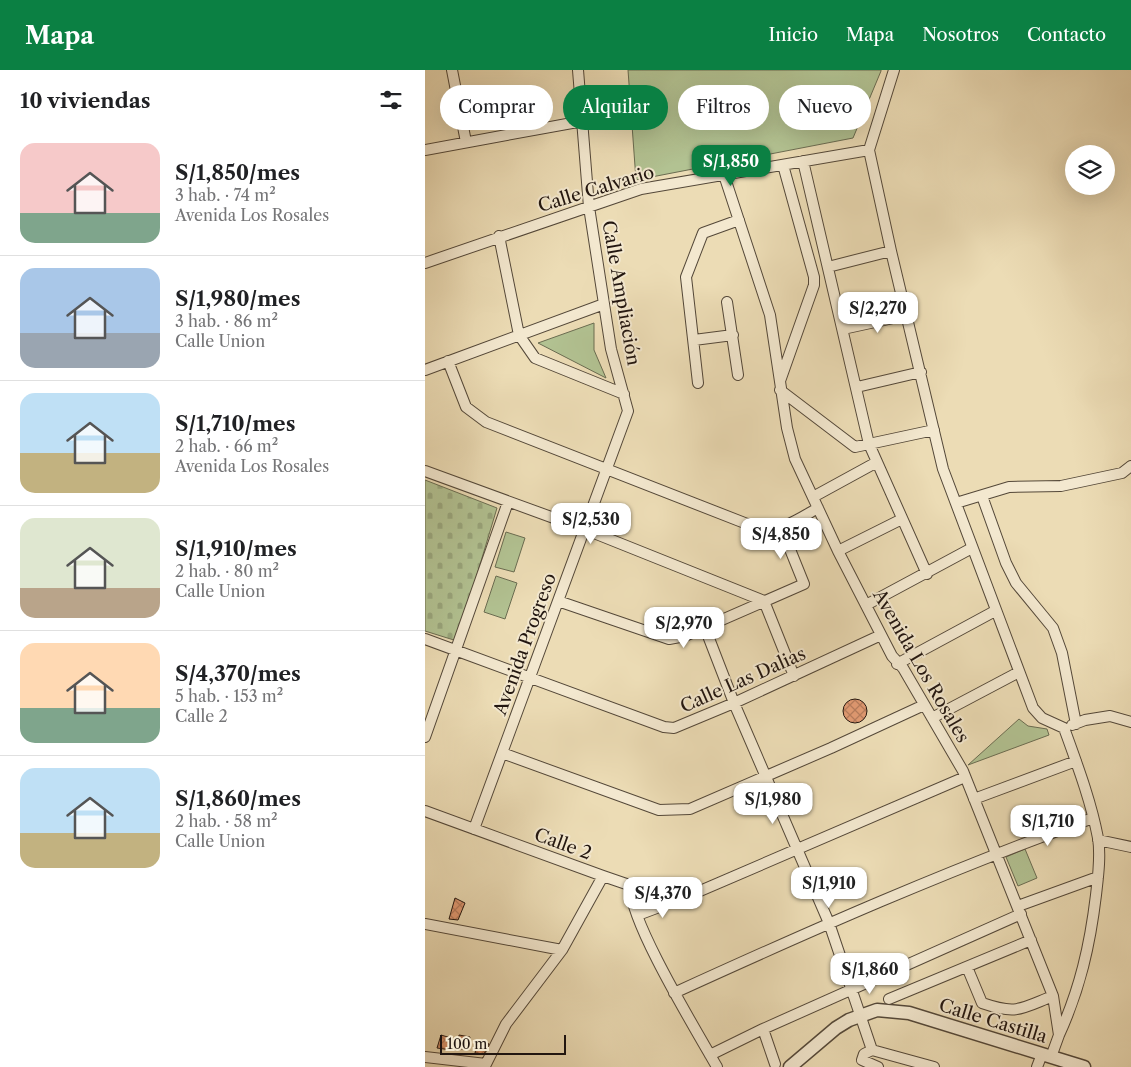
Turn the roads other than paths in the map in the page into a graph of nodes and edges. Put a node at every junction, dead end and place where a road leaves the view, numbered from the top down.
1 (452, 70) edge
2 (578, 70) edge
3 (894, 70) edge
4 (579, 85) edge
5 (563, 125) edge
6 (584, 130) edge
7 (466, 142) junction
8 (425, 150) edge
9 (869, 150) junction
10 (803, 161) junction
11 (783, 165) junction
12 (724, 175) junction
13 (589, 207) junction
14 (739, 220) junction
15 (499, 236) junction
16 (891, 251) junction
17 (425, 264) edge
18 (828, 267) junction
19 (727, 302) dead end
20 (604, 304) junction
21 (907, 315) junction
22 (843, 329) junction
23 (519, 335) junction
24 (733, 335) junction
25 (693, 340) junction
26 (448, 361) junction
27 (425, 370) edge
28 (921, 372) junction
29 (738, 375) dead end
30 (698, 383) dead end
31 (780, 386) junction
32 (857, 388) junction
33 (624, 394) junction
34 (934, 430) junction
35 (869, 444) junction
36 (877, 462) junction
37 (1131, 466) edge
38 (425, 471) edge
39 (606, 471) junction
40 (982, 496) junction
41 (813, 497) junction
42 (508, 502) junction
43 (956, 503) junction
44 (818, 508) junction
45 (902, 519) junction
46 (781, 527) junction
47 (584, 529) junction
48 (972, 548) junction
49 (838, 551) junction
50 (927, 574) junction
51 (558, 601) junction
52 (764, 601) junction
53 (866, 605) junction
54 (995, 611) junction
55 (705, 628) junction
56 (881, 635) junction
57 (425, 639) edge
58 (456, 650) junction
59 (897, 664) junction
60 (1019, 672) junction
61 (794, 676) junction
62 (530, 677) junction
63 (734, 703) junction
64 (924, 705) junction
65 (932, 718) junction
66 (1131, 722) edge
67 (1076, 724) junction
68 (1064, 728) junction
69 (425, 737) edge
70 (502, 753) junction
71 (1076, 761) junction
72 (765, 776) junction
73 (965, 777) junction
74 (974, 799) junction
75 (425, 811) edge
76 (1093, 818) junction
77 (474, 829) junction
78 (1098, 840) junction
79 (1131, 847) edge
80 (797, 851) junction
81 (995, 853) junction
82 (603, 876) junction
83 (1098, 877) junction
84 (631, 886) junction
85 (667, 898) junction
86 (1019, 910) junction
87 (638, 915) junction
88 (829, 923) junction
89 (425, 924) edge
90 (1031, 940) junction
91 (562, 950) junction
92 (967, 967) junction
93 (853, 989) junction
94 (675, 993) junction
95 (1053, 996) junction
96 (889, 999) dead end
97 (861, 1016) junction
98 (763, 1029) junction
99 (1059, 1035) junction
100 (871, 1050) junction
101 (710, 1055) junction
102 (425, 1057) edge
103 (1054, 1060) edge
104 (775, 1064) dead end
105 (717, 1067) edge
106 (790, 1067) edge
107 (878, 1067) edge
108 (934, 1067) edge
109 (1037, 1067) edge
110 (1083, 1067) edge

1 - 7 street
2 - 4 street, Calle Ampliación
3 - 9 street
5 - 7 street
6 - 13 street, Calle Ampliación
7 - 8 street
9 - 10 street, Calle Calvario
9 - 16 street
10 - 11 street, Calle Calvario
10 - 18 street
11 - 12 street, Calle Calvario
11 - 31 street
12 - 13 street, Calle Calvario
12 - 14 street, Avenida Los Rosales
13 - 15 street, Calle Calvario
13 - 20 street, Calle Ampliación
14 - 25 street
14 - 31 street, Avenida Los Rosales
15 - 17 street, Calle Calvario
15 - 23 street
16 - 18 street
16 - 21 street
18 - 22 street
19 - 24 street
20 - 23 street
20 - 33 street, Calle Ampliación
21 - 22 street
21 - 28 street
22 - 32 street
23 - 26 street
23 - 33 street
24 - 25 street
24 - 29 street
25 - 30 street
26 - 27 street
26 - 39 street
28 - 32 street
28 - 34 street
31 - 35 street
31 - 41 street, Avenida Los Rosales
32 - 35 street
33 - 39 street, Calle Ampliación
34 - 35 street
34 - 43 street
35 - 36 street
36 - 41 street
36 - 45 street
37 - 40 street
38 - 42 street
39 - 46 street
39 - 47 street, Avenida Progreso
40 - 43 street
40 - 67 street
41 - 44 street, Avenida Los Rosales
42 - 47 street
42 - 58 street
43 - 48 street
44 - 46 street
44 - 49 street, Avenida Los Rosales
45 - 49 street
45 - 50 street
46 - 52 street
47 - 51 street, Avenida Progreso
47 - 52 street
48 - 50 street
48 - 54 street
49 - 53 street, Avenida Los Rosales
50 - 53 street
51 - 55 street
51 - 62 street, Avenida Progreso
52 - 55 street
52 - 61 street
53 - 56 street, Avenida Los Rosales
54 - 59 street
54 - 60 street
55 - 63 street
56 - 59 street, Avenida Los Rosales
56 - 61 street, Calle Las Dalias
57 - 58 street, Calle Las Dalias
58 - 62 street, Calle Las Dalias
58 - 69 street
59 - 64 street, Avenida Los Rosales
60 - 65 street
60 - 68 street
61 - 63 street, Calle Las Dalias
62 - 63 street, Calle Las Dalias
62 - 70 street, Avenida Progreso
63 - 72 street
64 - 65 street, Avenida Los Rosales
64 - 72 street
65 - 73 street, Avenida Los Rosales
66 - 67 street
67 - 68 street
68 - 71 street
70 - 72 street
70 - 77 street, Avenida Progreso
71 - 74 street
71 - 76 street
72 - 80 street
73 - 74 street, Avenida Los Rosales
73 - 80 street, Calle 2
74 - 81 street, Avenida Los Rosales
75 - 77 street, Calle 2
76 - 78 street
76 - 81 street
77 - 82 street, Calle 2
78 - 79 street
78 - 83 street
80 - 85 street, Calle 2
80 - 88 street
81 - 86 street, Avenida Los Rosales
81 - 88 street
82 - 84 street, Calle 2
82 - 91 street
83 - 86 street
83 - 99 street
84 - 85 street, Calle 2
84 - 87 street
85 - 87 street
86 - 90 street, Avenida Los Rosales
86 - 93 street
87 - 94 street
88 - 93 street
88 - 94 street
89 - 91 street
90 - 92 street
90 - 95 street, Avenida Los Rosales
91 - 102 street
92 - 95 street
92 - 96 street
93 - 97 street
93 - 98 street
94 - 101 street
95 - 99 street, Avenida Los Rosales
97 - 100 street
97 - 103 street, Calle Castilla
97 - 106 street, Calle Castilla
98 - 101 street
98 - 104 street
99 - 103 street, Avenida Los Rosales
100 - 107 street
100 - 108 street
101 - 105 street
103 - 109 street, Avenida Los Rosales
103 - 110 street, Calle Castilla

